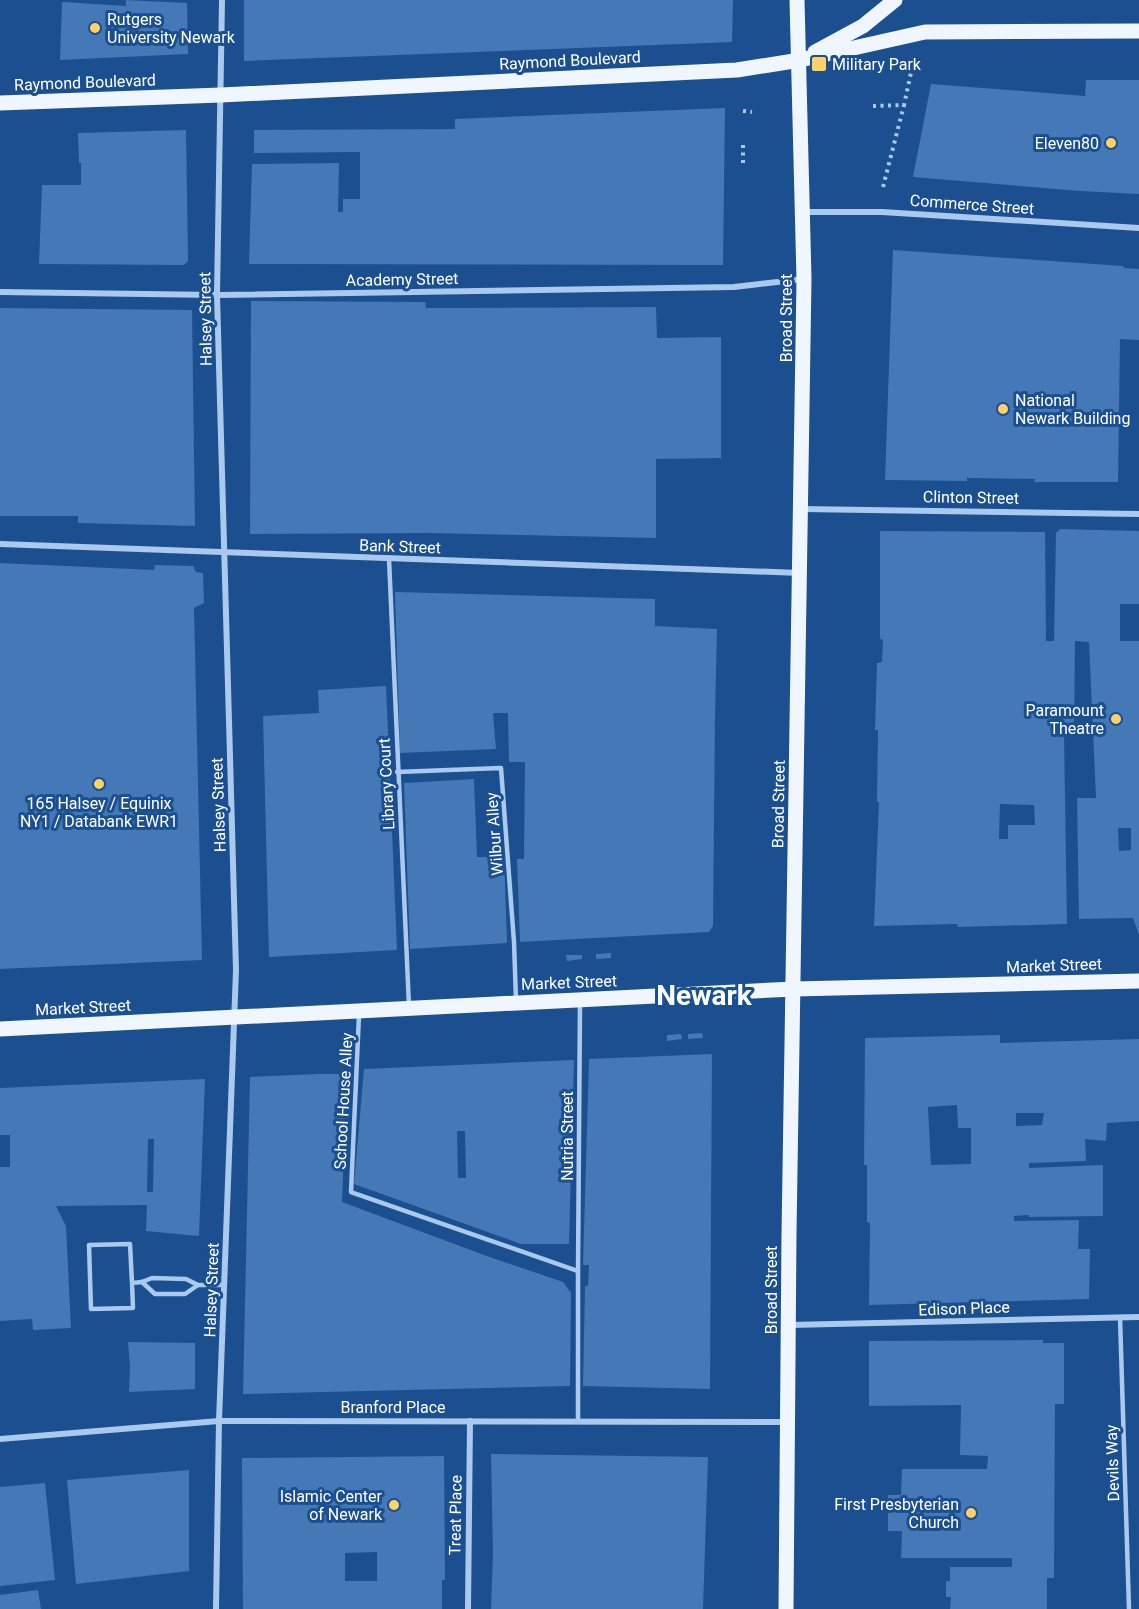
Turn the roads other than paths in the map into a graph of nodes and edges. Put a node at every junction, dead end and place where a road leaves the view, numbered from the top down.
1 (222, 0) edge
2 (797, 0) edge
3 (895, 0) edge
4 (1139, 31) edge
5 (800, 60) junction
6 (221, 95) junction
7 (0, 104) edge
8 (803, 212) junction
9 (1139, 228) edge
10 (804, 279) junction
11 (0, 292) edge
12 (217, 295) junction
13 (802, 509) junction
14 (1139, 514) edge
15 (0, 544) edge
16 (224, 552) junction
17 (388, 559) junction
18 (800, 573) junction
19 (397, 772) junction
20 (1139, 981) edge
21 (794, 989) junction
22 (580, 1000) junction
23 (516, 1002) junction
24 (410, 1008) junction
25 (359, 1011) junction
26 (234, 1018) junction
27 (0, 1029) edge
28 (578, 1271) junction
29 (142, 1282) junction
30 (132, 1283) junction
31 (198, 1285) junction
32 (224, 1286) junction
33 (1120, 1317) junction
34 (1139, 1317) edge
35 (789, 1325) junction
36 (219, 1420) junction
37 (470, 1421) junction
38 (578, 1421) junction
39 (788, 1422) junction
40 (0, 1439) edge
41 (216, 1609) edge
42 (468, 1609) edge
43 (786, 1609) edge
44 (1129, 1609) edge

1 - 6 street, Halsey Street
2 - 5 main road, Broad Street
3 - 5 main road
4 - 5 main road, Raymond Boulevard
5 - 6 main road, Raymond Boulevard
5 - 8 main road, Broad Street
6 - 7 main road, Raymond Boulevard
6 - 12 street, Halsey Street
8 - 9 street, Commerce Street
8 - 10 main road, Broad Street
10 - 12 street, Academy Street
10 - 13 main road, Broad Street
11 - 12 street, Academy Street
12 - 16 street, Halsey Street
13 - 14 street, Clinton Street
13 - 18 main road, Broad Street
15 - 16 street, Bank Street
16 - 17 street, Bank Street
16 - 26 street, Halsey Street
17 - 18 street, Bank Street
17 - 19 lane, Library Court
18 - 21 main road, Broad Street
19 - 23 lane, Wilbur Alley
19 - 24 lane, Library Court
20 - 21 main road, Market Street
21 - 22 main road, Market Street
21 - 35 main road, Broad Street
22 - 23 main road, Market Street
22 - 28 lane, Nutria Street
23 - 24 main road, Market Street
24 - 25 main road, Market Street
25 - 26 main road, Market Street
25 - 28 lane, School House Alley
26 - 27 main road, Market Street
26 - 32 street, Halsey Street
28 - 38 lane, Nutria Street
29 - 30 lane
29 - 31 lane
29 - 31 lane
30 - 30 lane
31 - 32 lane
32 - 36 street, Halsey Street
33 - 34 street, Edison Place
33 - 35 street, Edison Place
33 - 44 lane, Devils Way
35 - 39 main road, Broad Street
36 - 37 street, Branford Place
36 - 40 street, Branford Place
36 - 41 street, Halsey Street
37 - 38 street, Branford Place
37 - 42 street, Treat Place
38 - 39 street, Branford Place
39 - 43 main road, Broad Street

